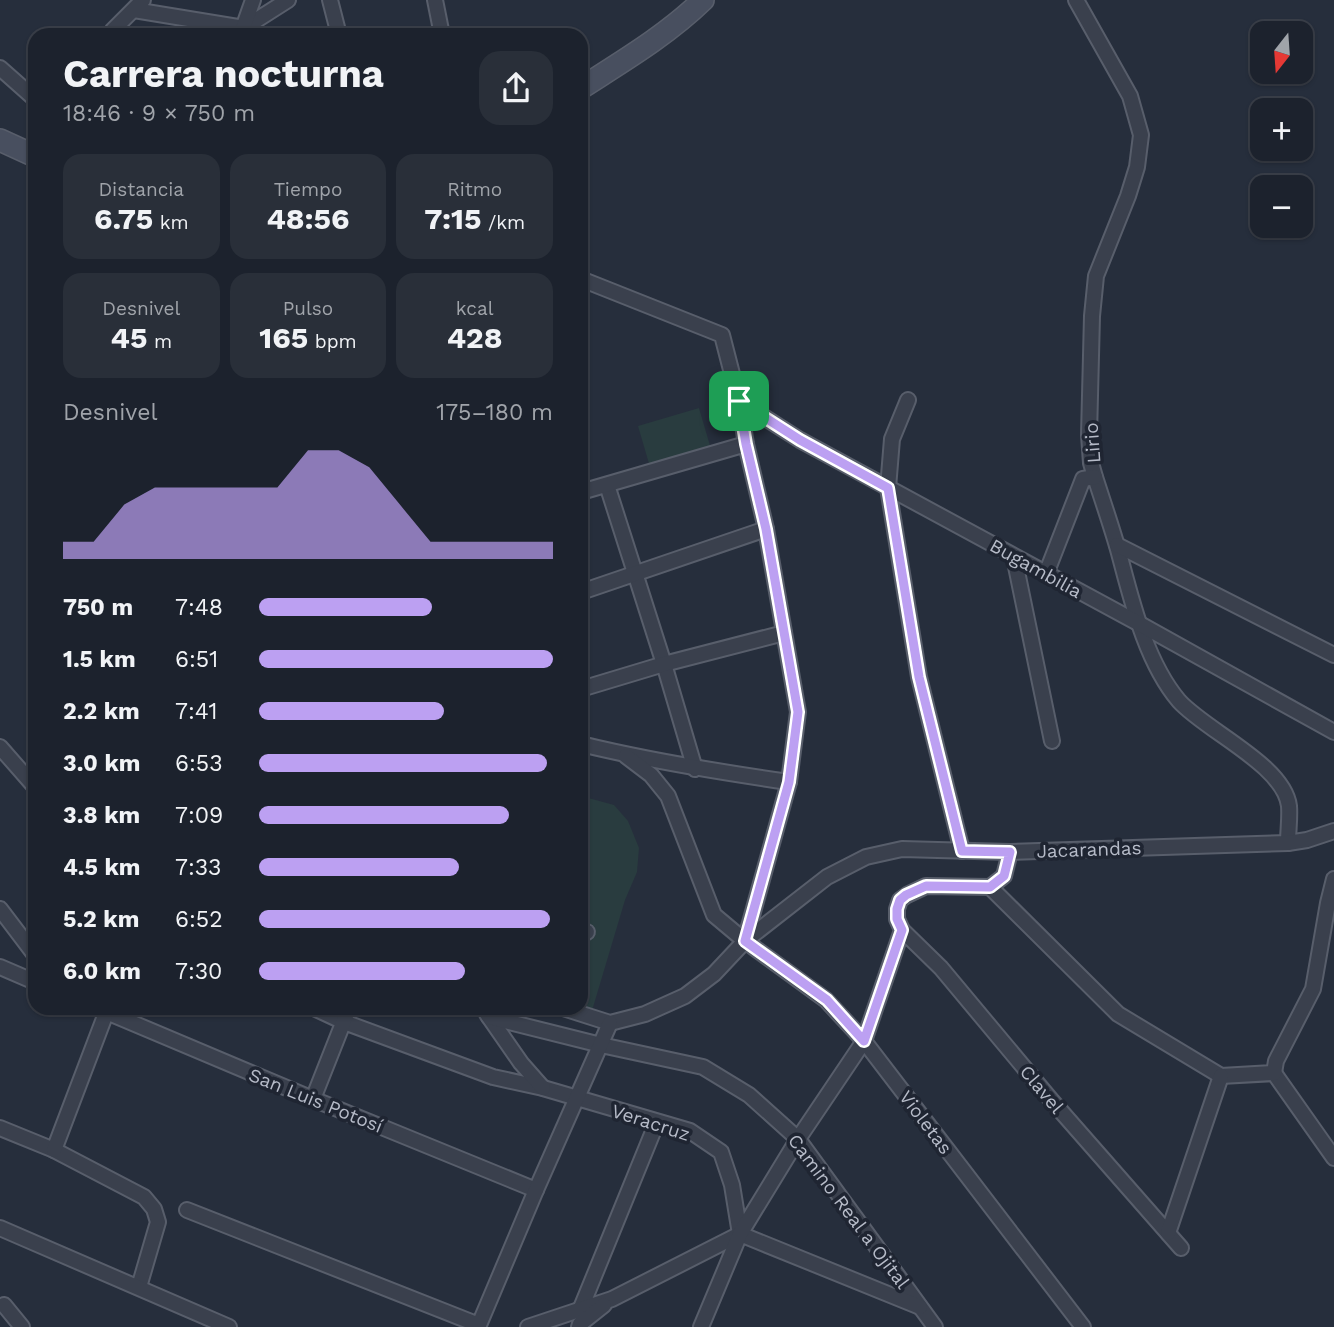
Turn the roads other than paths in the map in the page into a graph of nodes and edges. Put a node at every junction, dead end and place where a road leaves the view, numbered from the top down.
1 (253, 0) edge
2 (288, 0) edge
3 (330, 0) edge
4 (435, 0) edge
5 (703, 0) edge
6 (1076, 0) edge
7 (139, 5) edge
8 (117, 28) edge
9 (226, 28) edge
10 (242, 28) edge
11 (247, 28) edge
12 (337, 28) edge
13 (441, 28) edge
14 (0, 68) edge
15 (588, 83) edge
16 (28, 93) edge
17 (0, 140) edge
18 (28, 153) edge
19 (588, 282) edge
20 (908, 400) dead end
21 (739, 401) junction
22 (746, 444) junction
23 (1095, 477) junction
24 (607, 485) junction
25 (888, 488) junction
26 (588, 490) edge
27 (766, 529) junction
28 (1116, 545) junction
29 (1014, 557) junction
30 (635, 573) junction
31 (1046, 574) junction
32 (588, 590) edge
33 (1139, 623) junction
34 (784, 633) junction
35 (1334, 655) edge
36 (664, 664) junction
37 (588, 687) edge
38 (1332, 725) edge
39 (1052, 741) dead end
40 (588, 746) edge
41 (0, 747) edge
42 (626, 756) junction
43 (695, 769) junction
44 (28, 780) edge
45 (789, 782) junction
46 (1334, 831) edge
47 (1288, 843) junction
48 (962, 851) junction
49 (1010, 852) junction
50 (1334, 879) edge
51 (990, 887) junction
52 (1331, 906) edge
53 (0, 909) edge
54 (902, 930) junction
55 (745, 941) junction
56 (28, 946) edge
57 (0, 967) edge
58 (28, 979) edge
59 (102, 1015) edge
60 (118, 1015) edge
61 (347, 1015) edge
62 (488, 1015) edge
63 (496, 1015) edge
64 (585, 1015) edge
65 (610, 1023) junction
66 (864, 1041) junction
67 (601, 1045) junction
68 (1274, 1073) junction
69 (1221, 1076) junction
70 (543, 1088) junction
71 (313, 1099) junction
72 (577, 1099) junction
73 (657, 1122) junction
74 (0, 1128) edge
75 (798, 1139) junction
76 (54, 1150) junction
77 (1334, 1158) edge
78 (536, 1190) junction
79 (187, 1210) dead end
80 (0, 1228) edge
81 (1168, 1233) junction
82 (740, 1234) junction
83 (1181, 1248) dead end
84 (139, 1287) junction
85 (612, 1299) junction
86 (4, 1305) dead end
87 (581, 1308) junction
88 (922, 1308) junction
89 (479, 1325) edge
90 (534, 1326) edge
91 (22, 1327) edge
92 (229, 1327) edge
93 (579, 1327) edge
94 (701, 1327) edge
95 (935, 1327) edge
96 (1083, 1327) edge

1 - 10 street
2 - 11 street
3 - 12 street
4 - 13 street
5 - 15 main road
6 - 23 street, Lirio
7 - 8 street
7 - 9 street
14 - 16 street
17 - 18 main road
19 - 21 street
20 - 25 street
21 - 22 street
21 - 25 street, Bugambilia
22 - 24 street
22 - 27 street
23 - 28 street, Lirio
23 - 31 street
24 - 26 street
24 - 30 street
25 - 29 street, Bugambilia
25 - 48 street
27 - 30 street
27 - 34 street
28 - 33 street, Lirio
28 - 35 street
29 - 31 street, Bugambilia
29 - 39 street
30 - 32 street
30 - 36 street
31 - 33 street, Bugambilia
33 - 38 street, Bugambilia
33 - 47 street, Lirio
34 - 36 street
34 - 45 street
36 - 37 street
36 - 43 street
40 - 42 street
41 - 44 street
42 - 43 street
42 - 55 street, Violetas
43 - 45 street
45 - 55 street
46 - 47 street, Jacarandas
47 - 49 street, Jacarandas
48 - 49 street, Jacarandas
48 - 55 street, Jacarandas
49 - 51 street
50 - 52 street
51 - 54 street
51 - 69 street
52 - 68 street
53 - 56 street
54 - 66 street
54 - 81 street, Clavel
55 - 65 street, Jacarandas
55 - 66 street, Violetas
57 - 58 street
59 - 76 street
60 - 71 street, San Luis Potosí
61 - 70 street, Veracruz
61 - 71 street
62 - 70 street
63 - 67 street, Camino Real a Ojital
64 - 65 street
65 - 67 street
66 - 75 street
66 - 96 street, Violetas
67 - 72 street
67 - 75 street, Camino Real a Ojital
68 - 69 street
68 - 77 street
69 - 81 street
70 - 72 street, Veracruz
71 - 78 street, San Luis Potosí
72 - 73 street, Veracruz
72 - 78 street
73 - 82 street, Veracruz
73 - 87 street
74 - 76 street
75 - 82 street
75 - 88 street, Camino Real a Ojital
76 - 84 street
78 - 89 street
79 - 89 street
80 - 84 street
81 - 83 street, Clavel
82 - 85 street
82 - 88 street
82 - 94 street
84 - 92 street
85 - 87 street
85 - 93 street
86 - 91 street
87 - 90 street
88 - 95 street, Camino Real a Ojital

